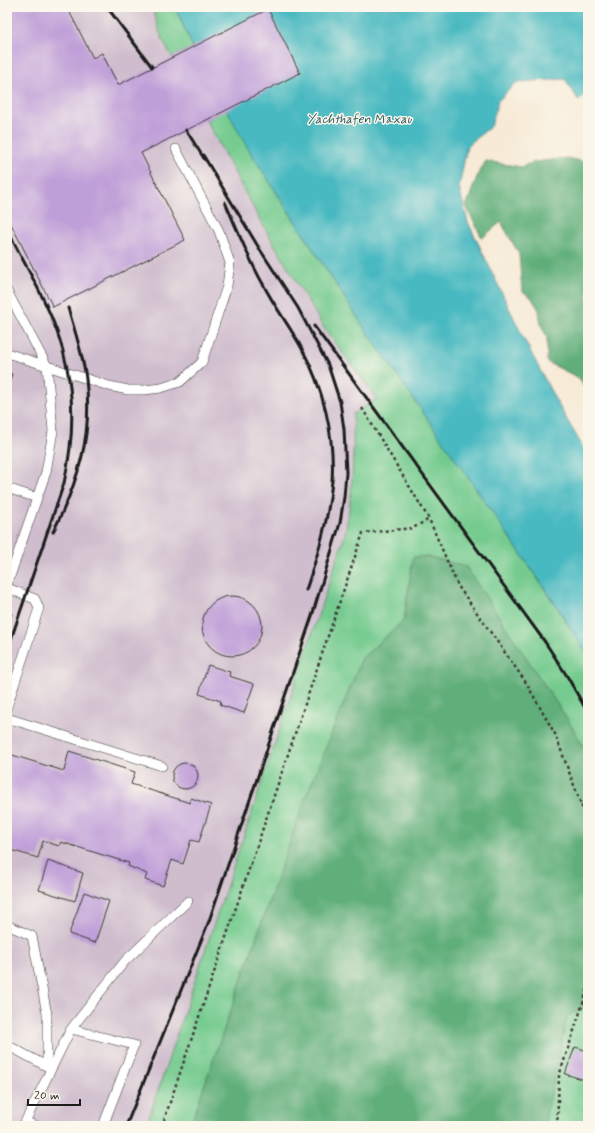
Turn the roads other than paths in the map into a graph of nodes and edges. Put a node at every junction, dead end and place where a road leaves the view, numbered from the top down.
1 (176, 149) dead end
2 (7, 291) edge
3 (7, 353) edge
4 (47, 366) junction
5 (7, 488) edge
6 (37, 498) junction
7 (7, 585) edge
8 (7, 588) edge
9 (7, 707) edge
10 (7, 718) edge
11 (162, 766) dead end
12 (188, 901) dead end
13 (7, 925) edge
14 (71, 1029) junction
15 (7, 1045) edge
16 (49, 1068) junction
17 (24, 1124) edge
18 (37, 1126) edge
19 (103, 1126) edge

1 - 4 lane
2 - 4 lane
3 - 4 lane
4 - 6 lane
5 - 6 lane
6 - 7 lane
8 - 9 lane
10 - 11 lane
12 - 14 lane
13 - 16 lane
14 - 16 lane
14 - 19 lane
15 - 16 lane
16 - 17 lane
17 - 18 lane

